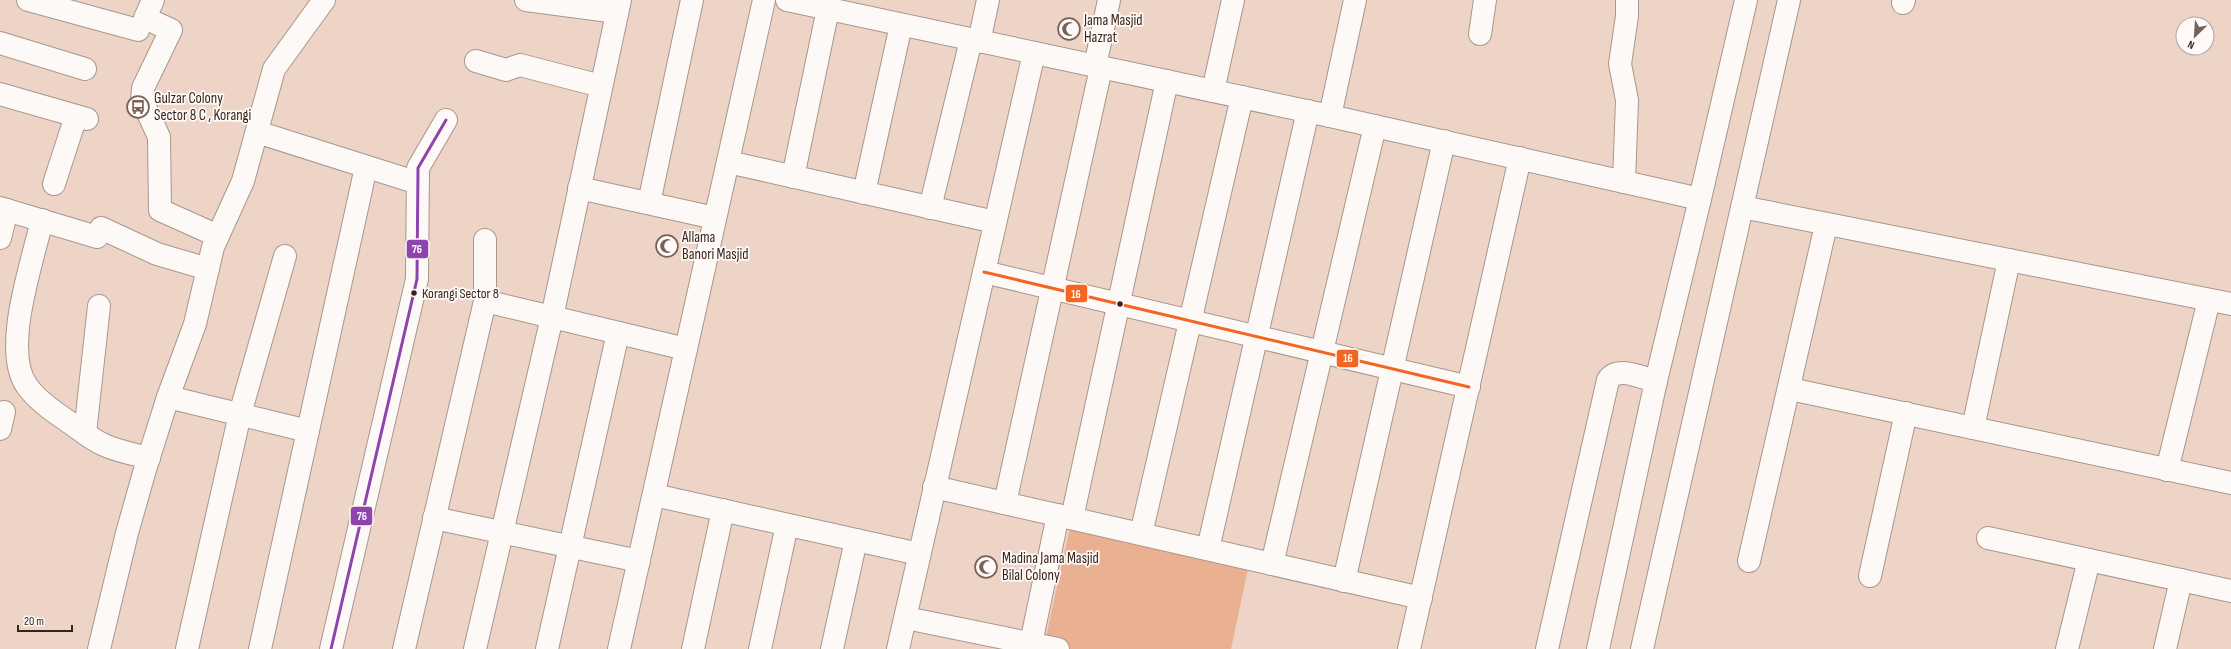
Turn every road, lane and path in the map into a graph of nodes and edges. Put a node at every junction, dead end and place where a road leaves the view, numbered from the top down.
1 (28, 0) edge
2 (153, 0) edge
3 (324, 0) edge
4 (526, 0) edge
5 (692, 0) edge
6 (764, 0) edge
7 (787, 0) edge
8 (988, 0) edge
9 (1109, 0) edge
10 (1233, 0) edge
11 (1355, 0) edge
12 (1486, 0) edge
13 (1626, 0) edge
14 (1746, 0) edge
15 (1789, 0) edge
16 (76, 6) edge
17 (618, 6) edge
18 (840, 8) edge
19 (901, 25) junction
20 (138, 30) dead end
21 (1480, 34) dead end
22 (975, 41) junction
23 (0, 44) edge
24 (1034, 53) junction
25 (476, 61) dead end
26 (1098, 67) junction
27 (85, 70) dead end
28 (1167, 81) junction
29 (601, 86) junction
30 (1213, 91) junction
31 (0, 94) edge
32 (1242, 97) junction
33 (1308, 111) junction
34 (1330, 116) junction
35 (446, 120) dead end
36 (1375, 126) junction
37 (257, 132) junction
38 (1444, 141) junction
39 (1520, 158) junction
40 (728, 162) junction
41 (366, 167) junction
42 (792, 177) junction
43 (1624, 182) junction
44 (54, 184) dead end
45 (418, 184) junction
46 (580, 188) junction
47 (864, 193) junction
48 (1700, 199) junction
49 (649, 203) junction
50 (930, 208) junction
51 (1742, 208) junction
52 (3, 209) edge
53 (715, 218) junction
54 (42, 220) junction
55 (995, 222) junction
56 (1826, 225) junction
57 (218, 236) junction
58 (0, 238) edge
59 (485, 240) dead end
60 (285, 256) dead end
61 (2009, 260) junction
62 (208, 269) junction
63 (984, 272) junction
64 (1053, 288) junction
65 (2209, 300) junction
66 (485, 301) junction
67 (1118, 304) junction
68 (2231, 304) edge
69 (99, 306) dead end
70 (552, 317) junction
71 (1190, 321) junction
72 (618, 333) junction
73 (1256, 336) junction
74 (686, 350) junction
75 (1322, 352) junction
76 (1392, 368) junction
77 (1650, 380) junction
78 (1469, 387) junction
79 (1790, 389) junction
80 (168, 397) junction
81 (1906, 413) junction
82 (240, 414) junction
83 (1973, 428) junction
84 (308, 431) junction
85 (85, 433) junction
86 (149, 458) junction
87 (2167, 470) junction
88 (2231, 484) edge
89 (934, 487) junction
90 (654, 494) junction
91 (1005, 503) junction
92 (723, 510) junction
93 (1065, 517) junction
94 (434, 518) junction
95 (788, 525) junction
96 (502, 532) junction
97 (1141, 534) junction
98 (1988, 538) dead end
99 (856, 540) junction
100 (570, 546) junction
101 (1208, 549) junction
102 (919, 554) junction
103 (2089, 560) junction
104 (639, 561) junction
105 (1749, 561) dead end
106 (1272, 564) junction
107 (1870, 576) dead end
108 (2180, 580) junction
109 (1344, 581) junction
110 (2231, 591) edge
111 (1421, 598) junction
112 (906, 618) junction
113 (975, 640) edge
114 (1044, 647) edge
115 (99, 649) edge
116 (187, 649) edge
117 (260, 649) edge
118 (331, 649) edge
119 (404, 649) edge
120 (475, 649) edge
121 (547, 649) edge
122 (619, 649) edge
123 (693, 649) edge
124 (760, 649) edge
125 (832, 649) edge
126 (898, 649) edge
127 (1409, 649) edge
128 (1547, 649) edge
129 (1598, 649) edge
130 (1642, 649) edge
131 (2067, 649) edge
132 (2165, 649) edge

1 - 16 street
2 - 57 street
3 - 37 street
4 - 17 street
5 - 49 street
6 - 40 street
7 - 18 street
8 - 22 street
9 - 26 street
10 - 30 street
11 - 34 street
12 - 21 street
13 - 43 street
14 - 48 street
15 - 51 street
16 - 20 street
17 - 29 street
18 - 19 street
18 - 42 street
19 - 22 street
19 - 47 street
22 - 24 street
22 - 50 street
23 - 27 street
24 - 26 street
24 - 55 street
25 - 29 street
26 - 28 street
26 - 64 street
28 - 30 street
28 - 67 street
29 - 46 street
30 - 32 street
31 - 44 street
32 - 33 street
32 - 71 street
33 - 34 street
33 - 73 street
34 - 36 street
35 - 45 street
36 - 38 street
36 - 75 street
37 - 41 street
37 - 57 street
38 - 39 street
38 - 76 street
39 - 43 street
39 - 78 street
40 - 42 street
40 - 53 street
41 - 45 street
41 - 84 street
42 - 47 street
43 - 48 street
45 - 118 street
46 - 49 street
46 - 70 street
47 - 50 street
48 - 77 street
49 - 53 street
50 - 55 street
51 - 56 street
51 - 130 street
52 - 54 street
52 - 58 street
53 - 74 street
54 - 62 street
54 - 85 street
55 - 63 street
56 - 61 street
56 - 79 street
57 - 62 street
59 - 66 street
60 - 82 street
61 - 65 street
61 - 83 street
62 - 80 street
63 - 64 street
63 - 89 street
64 - 67 street
64 - 91 street
65 - 68 street
65 - 87 street
66 - 70 street
66 - 94 street
67 - 71 street
67 - 93 street
69 - 85 street
70 - 72 street
70 - 96 street
71 - 73 street
71 - 97 street
72 - 74 street
72 - 100 street
73 - 75 street
73 - 101 street
74 - 90 street
75 - 76 street
75 - 106 street
76 - 78 street
76 - 109 street
77 - 128 street
77 - 129 street
78 - 111 street
79 - 81 street
79 - 105 street
80 - 82 street
80 - 86 street
81 - 83 street
81 - 107 street
82 - 84 street
82 - 116 street
83 - 87 street
84 - 117 street
85 - 86 street
86 - 115 street
87 - 88 street
89 - 91 street
89 - 102 street
90 - 92 street
90 - 104 street
91 - 93 street
92 - 95 street
92 - 123 street
93 - 97 street
93 - 114 street
94 - 96 street
94 - 119 street
95 - 99 street
95 - 124 street
96 - 100 street
96 - 120 street
97 - 101 street
98 - 103 street
99 - 102 street
99 - 125 street
100 - 104 street
100 - 121 street
101 - 106 street
102 - 112 street
103 - 108 street
103 - 131 street
104 - 122 street
106 - 109 street
108 - 110 street
108 - 132 street
109 - 111 street
111 - 127 street
112 - 113 street
112 - 126 street
113 - 114 street

